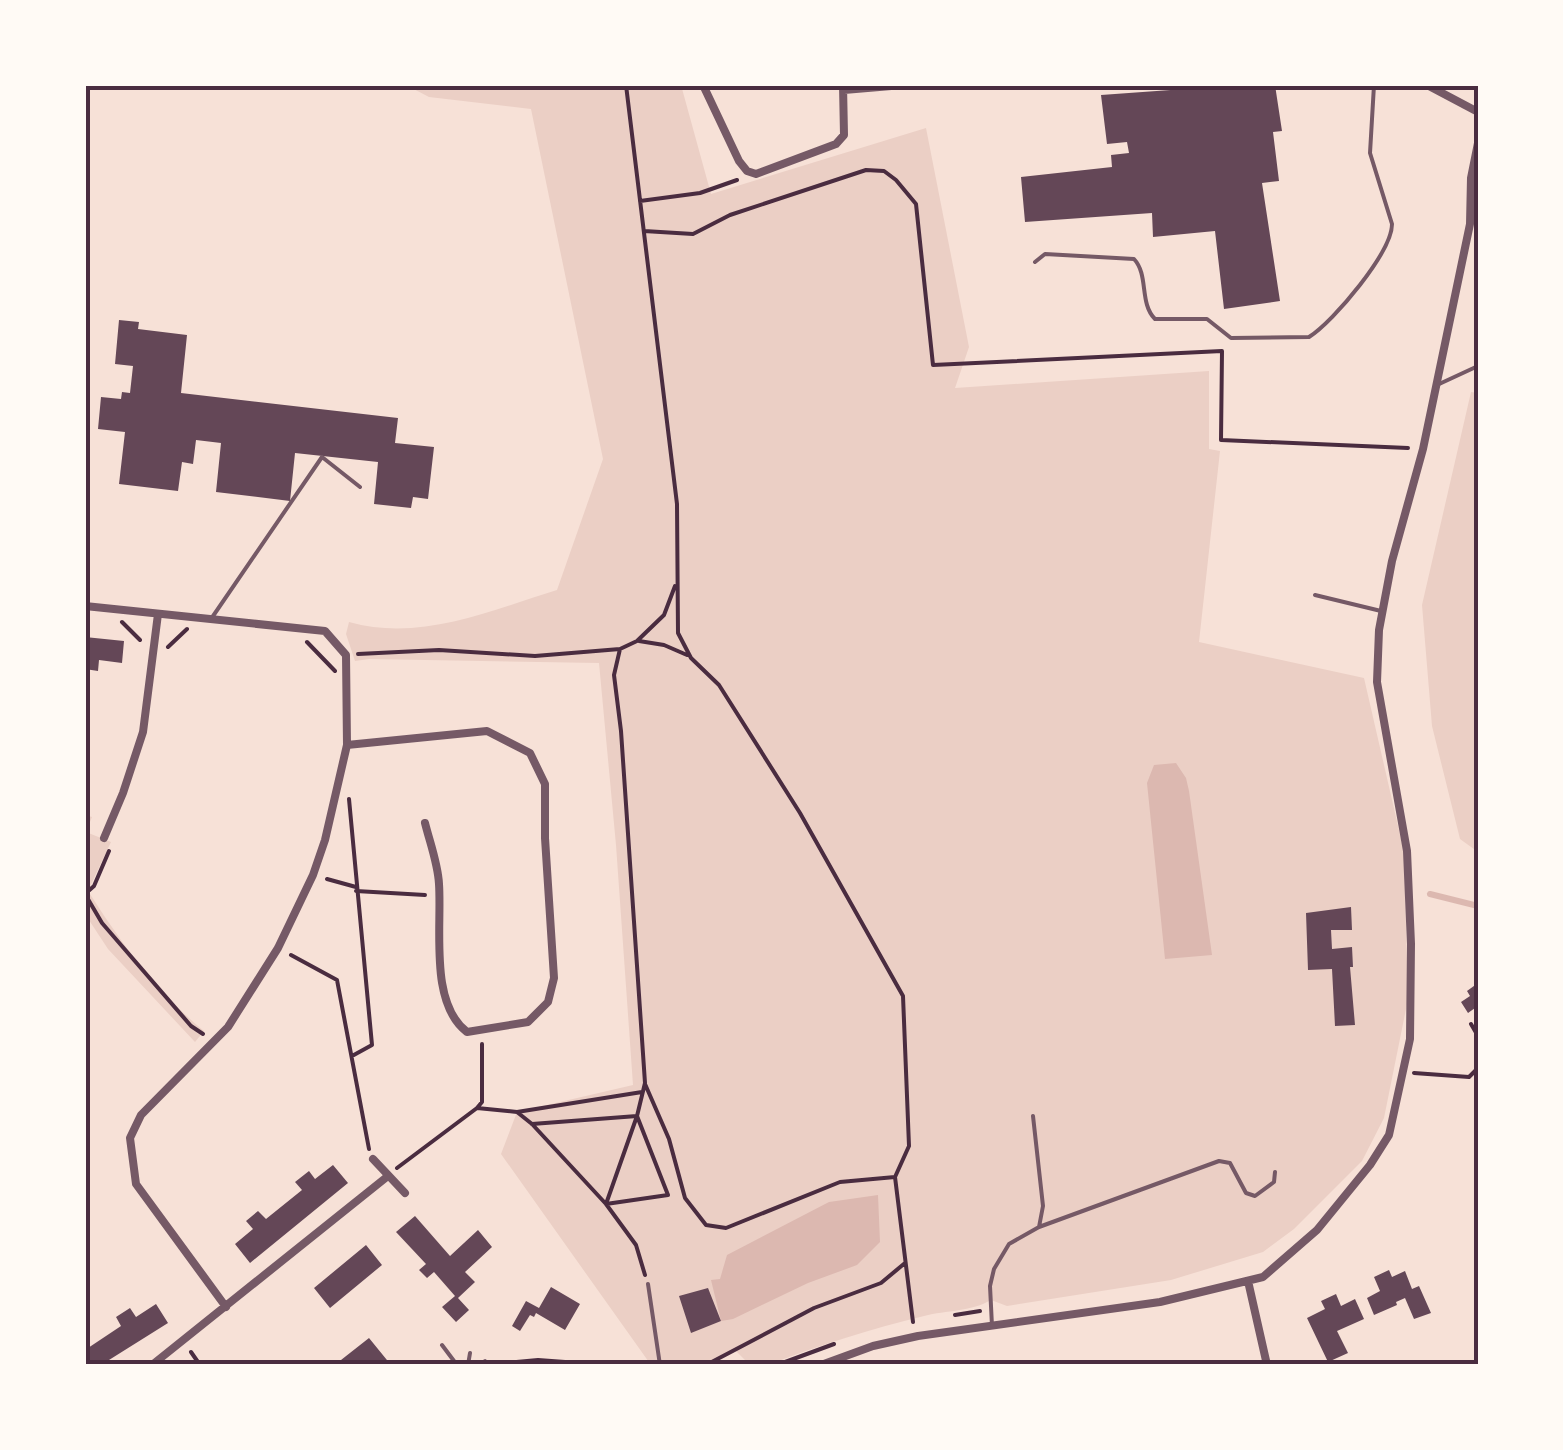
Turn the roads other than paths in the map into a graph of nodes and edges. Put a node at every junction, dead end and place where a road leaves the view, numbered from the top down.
1 (702, 85) edge
2 (902, 85) edge
3 (1374, 85) edge
4 (1426, 85) edge
5 (843, 87) edge
6 (1478, 112) edge
7 (1478, 143) edge
8 (1035, 262) dead end
9 (1478, 366) edge
10 (1437, 386) junction
11 (360, 486) dead end
12 (1315, 595) dead end
13 (85, 606) edge
14 (1381, 611) junction
15 (158, 614) junction
16 (211, 619) junction
17 (347, 746) junction
18 (425, 823) dead end
19 (104, 838) dead end
20 (1033, 1116) dead end
21 (373, 1158) road end
22 (1275, 1172) dead end
23 (388, 1176) junction
24 (405, 1193) dead end
25 (1039, 1227) junction
26 (1248, 1281) junction
27 (648, 1284) road end
28 (226, 1307) junction
29 (992, 1326) junction
30 (442, 1345) dead end
31 (470, 1353) dead end
32 (152, 1365) edge
33 (457, 1365) edge
34 (468, 1365) edge
35 (660, 1365) edge
36 (821, 1365) edge
37 (1267, 1365) edge

1 - 5 street
2 - 5 street
3 - 8 lane
4 - 6 street
7 - 10 street
9 - 10 lane
10 - 14 street
11 - 16 lane
12 - 14 lane
13 - 15 street
14 - 26 street
15 - 16 street
15 - 19 street
16 - 17 street
17 - 18 street
17 - 28 street
20 - 25 lane
21 - 23 street
22 - 25 lane
23 - 24 street
23 - 28 street
25 - 29 lane
26 - 29 street
26 - 37 street
27 - 35 lane
28 - 32 street
29 - 36 street
30 - 33 lane
31 - 34 lane

